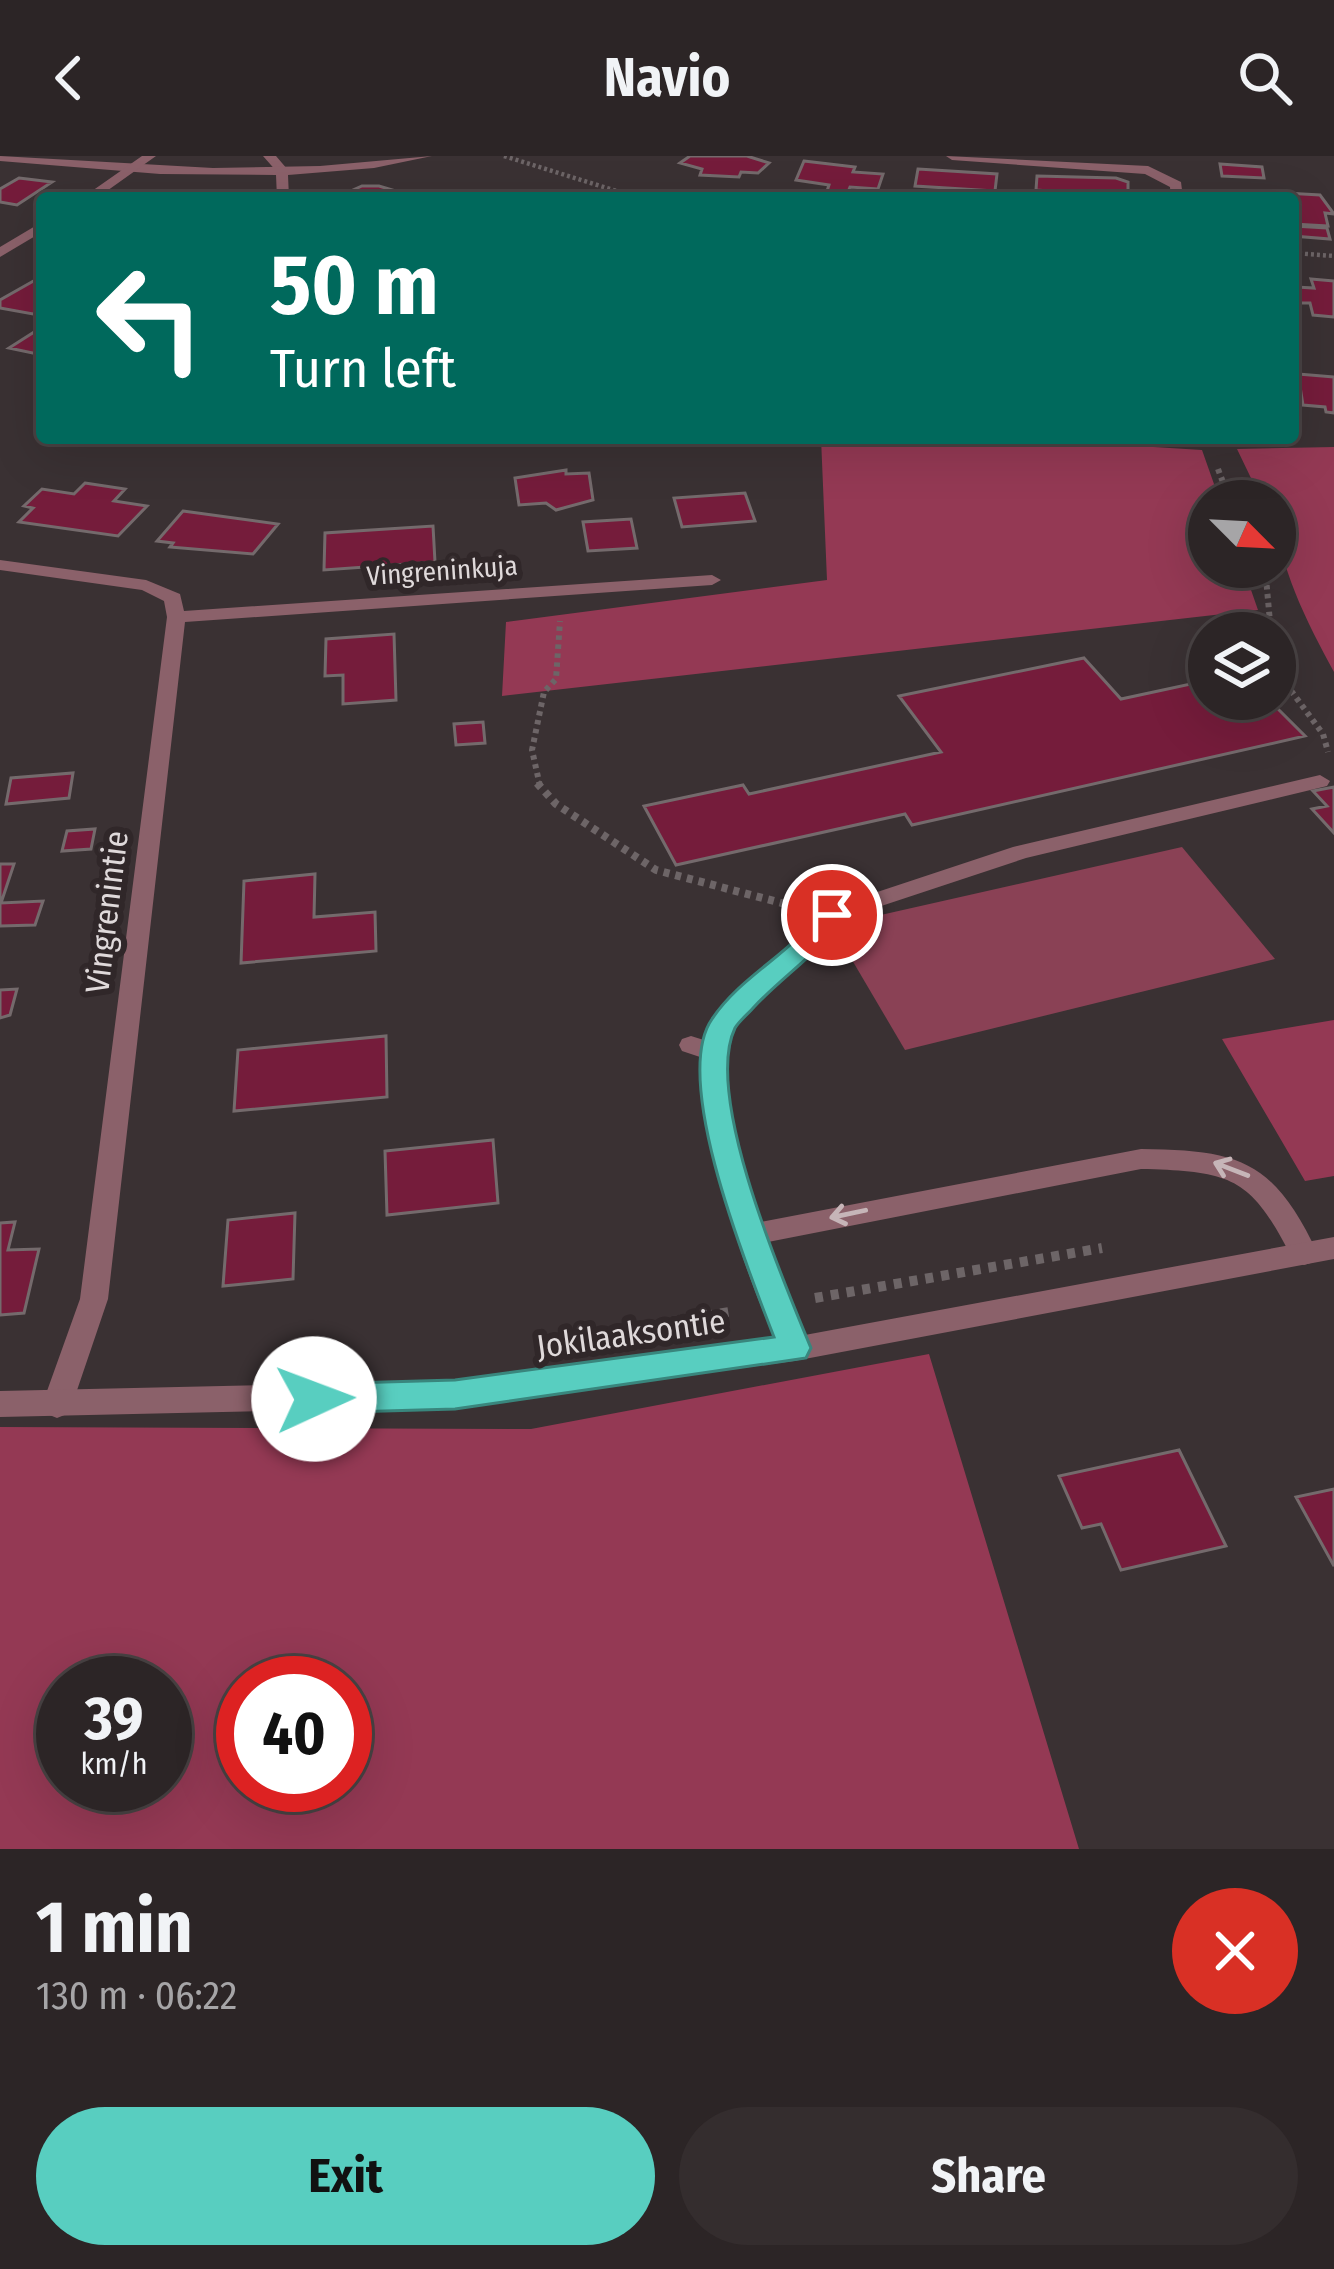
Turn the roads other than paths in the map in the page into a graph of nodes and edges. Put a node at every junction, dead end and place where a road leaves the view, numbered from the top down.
1 (150, 156) edge
2 (269, 156) edge
3 (426, 156) edge
4 (952, 156) edge
5 (0, 157) edge
6 (282, 170) junction
7 (132, 172) junction
8 (98, 192) edge
9 (283, 192) edge
10 (1177, 192) edge
11 (36, 230) edge
12 (0, 253) edge
13 (0, 566) edge
14 (712, 580) dead end
15 (176, 617) junction
16 (1320, 781) road end
17 (691, 1045) dead end
18 (719, 1054) junction
19 (750, 1235) junction
20 (1319, 1251) edge
21 (794, 1348) junction
22 (0, 1404) edge
23 (57, 1405) junction

1 - 7 street
2 - 6 street
3 - 6 street
4 - 10 street
5 - 7 street
6 - 7 street
6 - 9 street
7 - 8 street
11 - 12 street
13 - 15 street
14 - 15 street, Vingreninkuja
15 - 23 street, Vingrenintie
16 - 18 street
17 - 18 street
18 - 19 street
20 -> 19 street
19 - 21 street
20 - 21 street, Jokilaaksontie
21 - 23 street, Jokilaaksontie
22 - 23 street, Jokilaaksontie

